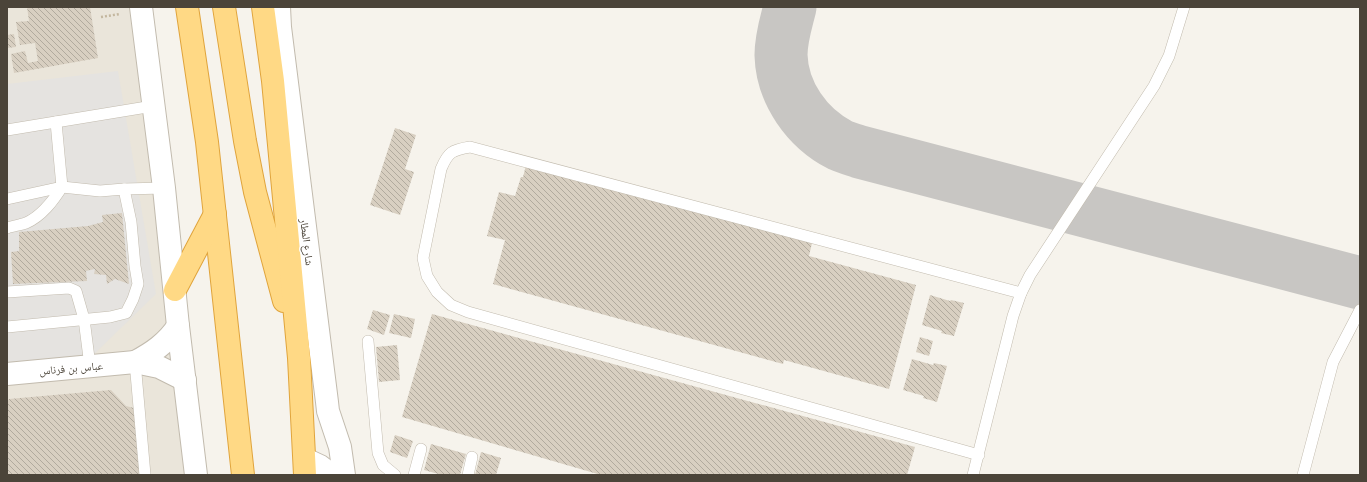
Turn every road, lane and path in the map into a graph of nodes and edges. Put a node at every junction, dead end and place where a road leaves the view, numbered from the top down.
1 (141, 7) edge
2 (187, 7) edge
3 (224, 7) edge
4 (262, 7) edge
5 (279, 7) edge
6 (1184, 7) edge
7 (153, 106) junction
8 (56, 122) junction
9 (7, 130) edge
10 (62, 187) junction
11 (164, 188) junction
12 (124, 189) junction
13 (7, 199) edge
14 (215, 214) junction
15 (7, 228) edge
16 (175, 290) junction
17 (7, 292) edge
18 (1021, 294) junction
19 (1360, 310) edge
20 (84, 319) junction
21 (178, 326) junction
22 (7, 327) edge
23 (368, 341) dead end
24 (299, 358) junction
25 (135, 362) junction
26 (90, 366) junction
27 (7, 374) edge
28 (184, 380) junction
29 (422, 449) dead end
30 (979, 455) junction
31 (472, 457) dead end
32 (305, 467) edge
33 (145, 475) edge
34 (196, 475) edge
35 (243, 475) edge
36 (332, 475) edge
37 (344, 475) edge
38 (395, 475) edge
39 (414, 475) edge
40 (468, 475) edge
41 (973, 475) edge
42 (1303, 475) edge

1 - 7 street
2 - 14 highway
3 - 24 highway
4 - 24 highway, شارع المطار
5 - 37 street, شارع المطار
6 - 18 lane
7 - 8 lane
7 - 11 street
8 - 9 lane
8 - 10 lane
10 - 12 lane
10 - 13 lane
10 - 15 lane
11 - 12 lane
11 - 16 street
12 - 20 lane
14 - 16 highway
14 - 35 highway
16 - 21 street
17 - 20 lane
18 - 30 lane
18 - 30 lane
19 - 42 lane
20 - 22 lane
20 - 26 lane
21 - 25 street, عباس بن فرناس
21 - 28 street
23 - 38 lane
24 - 32 highway, شارع المطار
25 - 26 street, عباس بن فرناس
25 - 28 street, عباس بن فرناس
25 - 33 lane
26 - 27 street, عباس بن فرناس
28 - 34 street
29 - 39 lane
30 - 41 lane
31 - 40 lane
32 - 36 street, شارع المطار

